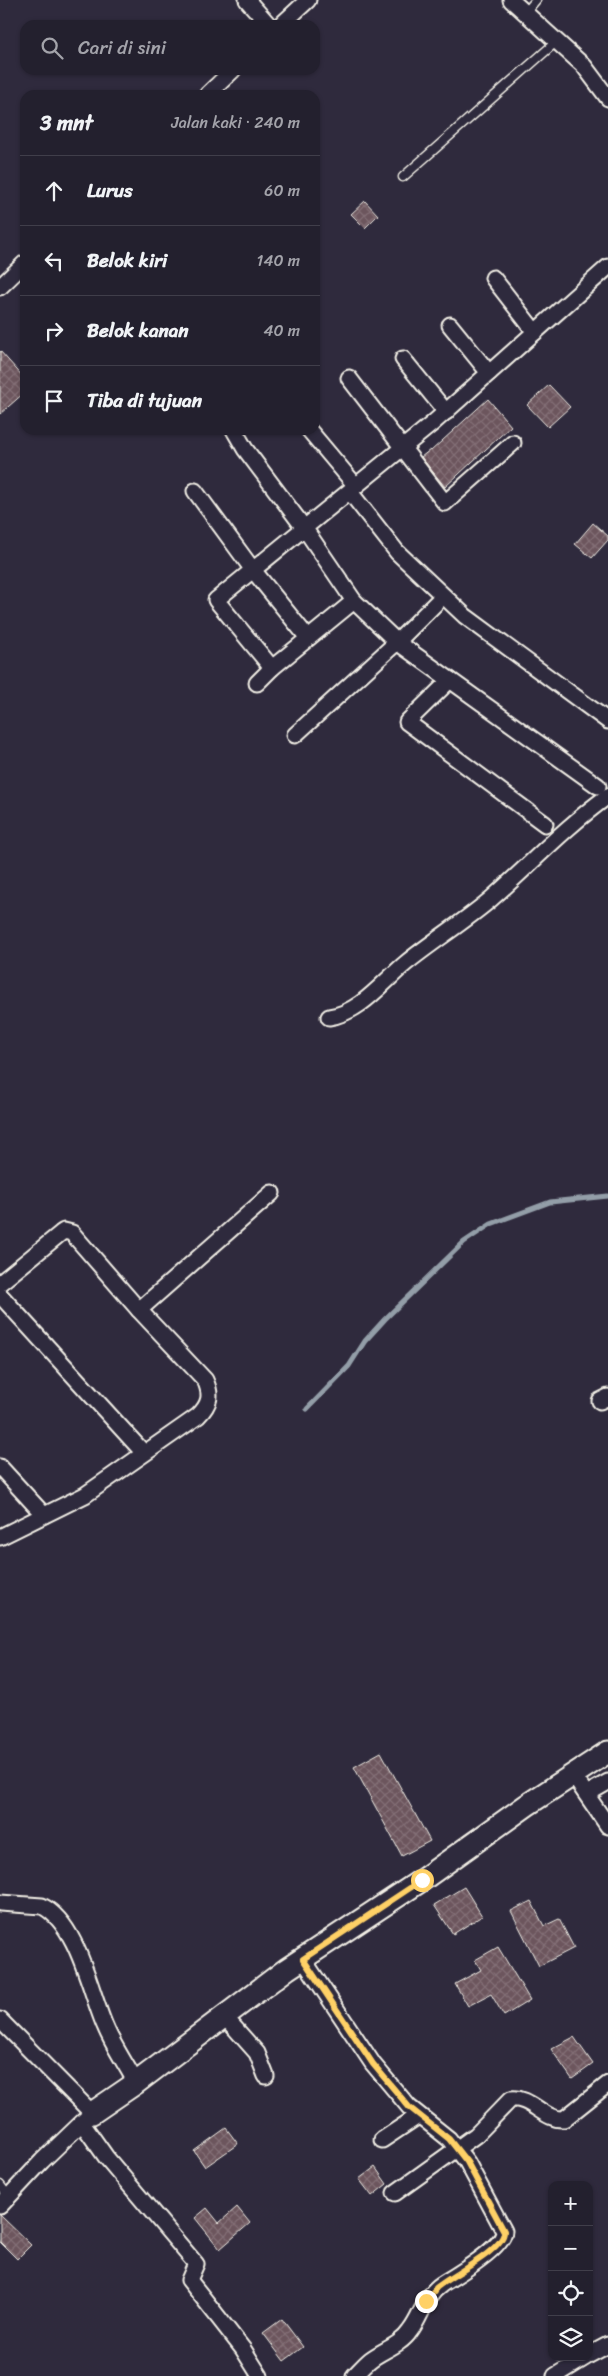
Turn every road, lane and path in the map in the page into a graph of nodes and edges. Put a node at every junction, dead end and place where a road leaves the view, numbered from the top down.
1 (247, 0) edge
2 (308, 0) edge
3 (511, 0) edge
4 (536, 0) edge
5 (525, 13) junction
6 (265, 20) edge
7 (286, 20) edge
8 (557, 41) junction
9 (228, 75) edge
10 (212, 90) edge
11 (608, 98) edge
12 (403, 177) dead end
13 (608, 267) edge
14 (20, 268) edge
15 (494, 278) dead end
16 (0, 287) edge
17 (450, 325) dead end
18 (536, 332) junction
19 (403, 359) dead end
20 (489, 373) junction
21 (349, 378) dead end
22 (446, 412) junction
23 (237, 435) edge
24 (313, 435) edge
25 (513, 443) dead end
26 (402, 448) junction
27 (353, 489) junction
28 (195, 491) dead end
29 (305, 530) junction
30 (253, 570) junction
31 (444, 596) junction
32 (354, 602) junction
33 (308, 638) junction
34 (397, 642) junction
35 (272, 668) junction
36 (450, 680) junction
37 (257, 683) dead end
38 (608, 721) edge
39 (295, 736) dead end
40 (603, 791) edge
41 (545, 824) dead end
42 (329, 1017) dead end
43 (272, 1193) dead end
44 (0, 1283) edge
45 (0, 1294) edge
46 (139, 1310) junction
47 (144, 1452) junction
48 (0, 1467) edge
49 (44, 1515) junction
50 (0, 1537) edge
51 (608, 1752) edge
52 (573, 1775) junction
53 (608, 1782) edge
54 (587, 1794) junction
55 (608, 1826) edge
56 (0, 1903) edge
57 (303, 1959) junction
58 (226, 2017) junction
59 (0, 2020) edge
60 (266, 2076) dead end
61 (136, 2083) junction
62 (608, 2084) edge
63 (418, 2116) junction
64 (87, 2118) junction
65 (382, 2140) dead end
66 (457, 2150) junction
67 (395, 2193) dead end
68 (3, 2196) edge
69 (608, 2346) edge
70 (593, 2353) edge
71 (579, 2361) edge
72 (260, 2376) edge
73 (354, 2376) edge
74 (555, 2376) edge

1 - 6 street
2 - 7 street
3 - 5 street
4 - 5 lane
5 - 8 street
8 - 11 street
8 - 12 lane
9 - 10 street
13 - 18 street
14 - 16 street
15 - 18 street
17 - 20 street
18 - 20 street
19 - 22 street
20 - 22 street
21 - 26 street
22 - 26 street
23 - 29 street
24 - 27 street
25 - 26 street
26 - 27 street
27 - 29 street
27 - 31 street
28 - 30 street
29 - 30 street
29 - 32 street
30 - 33 street
30 - 35 street
31 - 34 street
31 - 38 street
32 - 33 street
32 - 34 street
33 - 35 street
34 - 36 street
34 - 39 street
35 - 37 street
36 - 40 street
36 - 41 street
40 - 42 street
43 - 46 street
44 - 46 street
45 - 47 street
46 - 47 street
47 - 49 street
48 - 49 street
49 - 50 street
51 - 52 street
52 - 54 street
52 - 57 street
53 - 54 street
54 - 55 street
56 - 61 street
57 - 58 street
57 - 63 street
58 - 60 street
58 - 61 street
59 - 64 street
61 - 64 street
62 - 66 street
63 - 65 street
63 - 66 street
64 - 68 street
64 - 72 street
66 - 67 street
66 - 73 street
69 - 70 street
71 - 74 street

